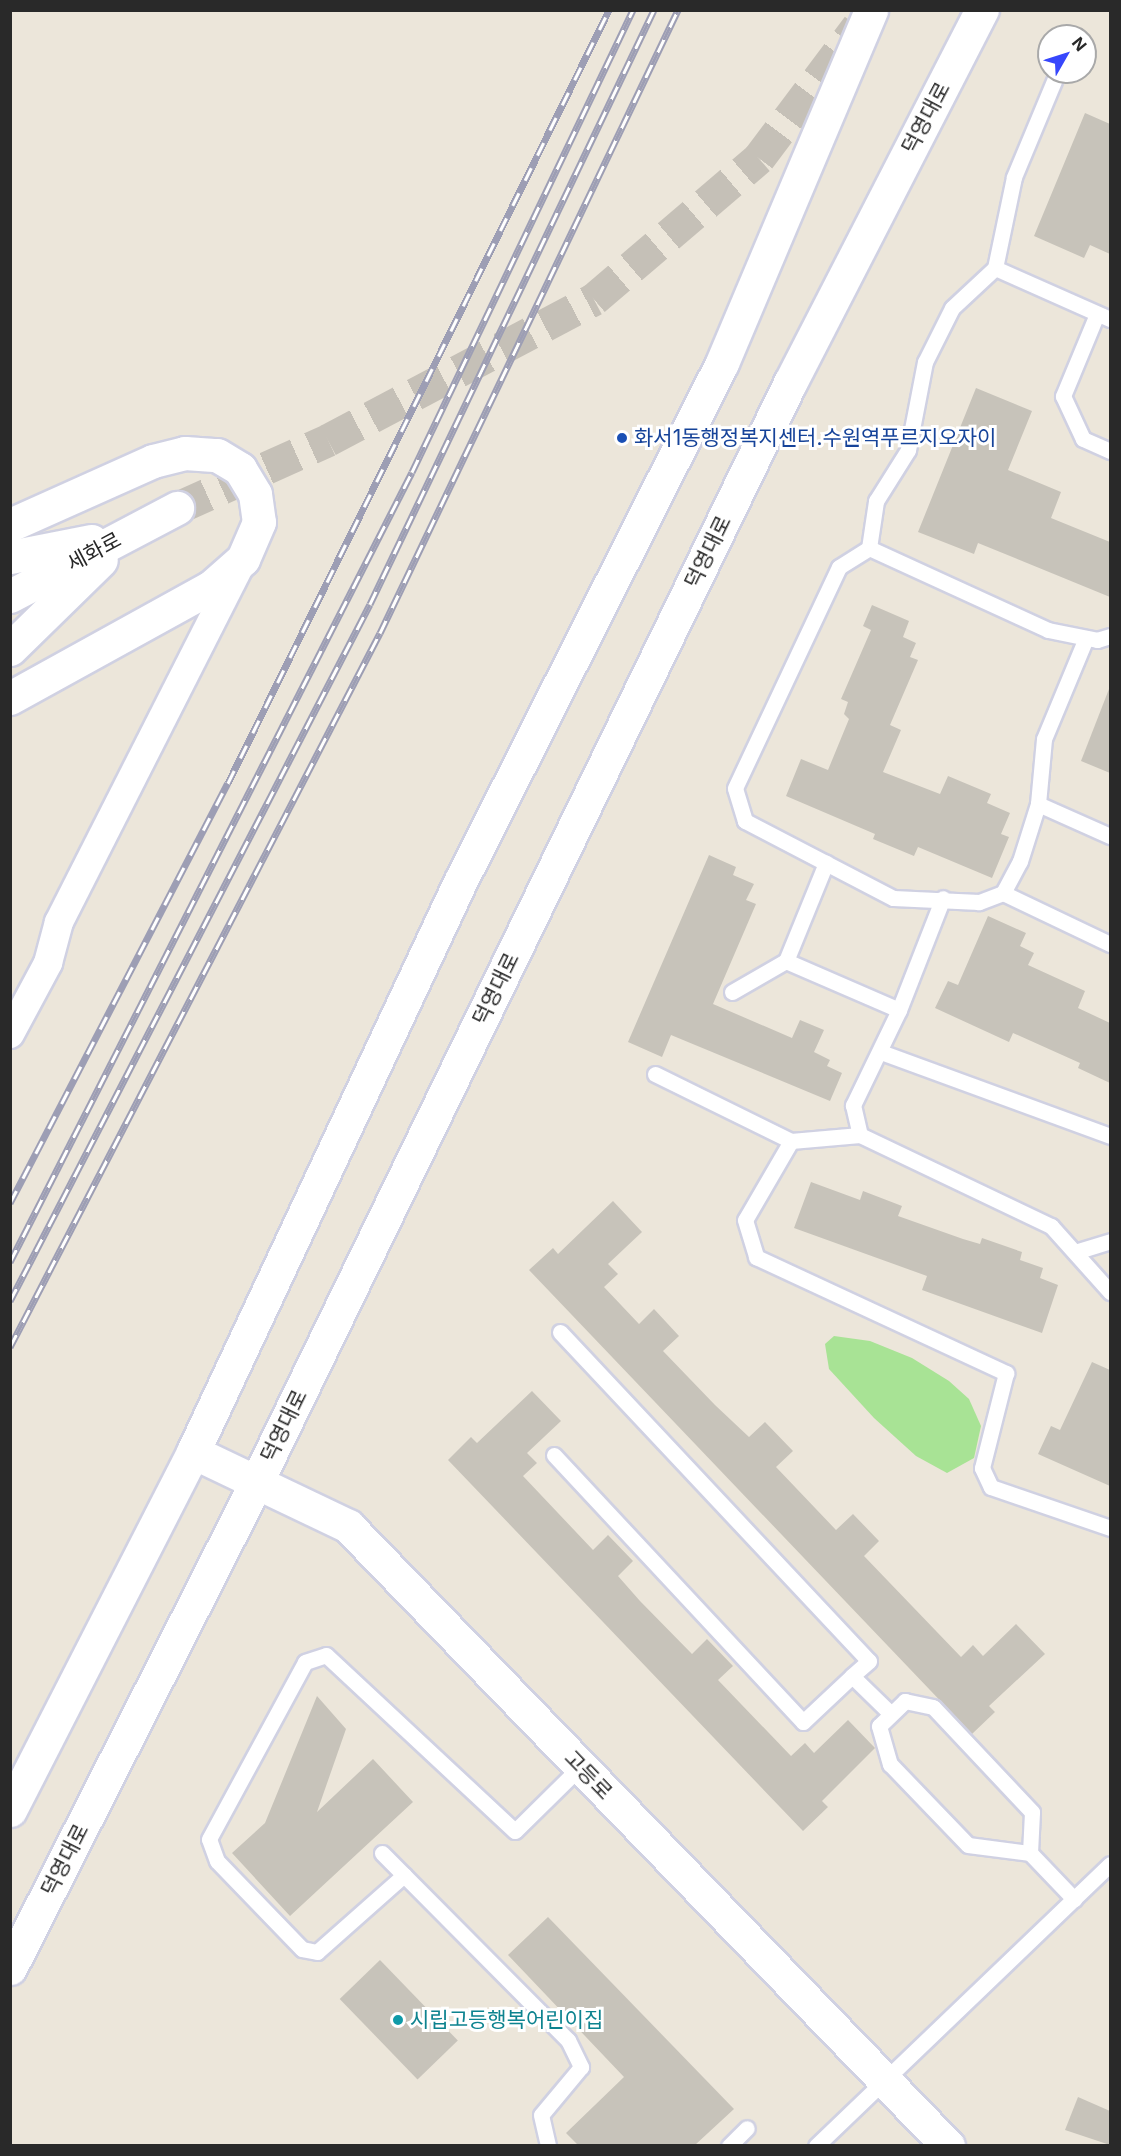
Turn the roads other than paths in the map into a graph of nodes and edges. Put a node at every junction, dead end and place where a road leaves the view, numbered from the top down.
1 (871, 10) edge
2 (982, 10) edge
3 (1053, 84) edge
4 (995, 268) junction
5 (1104, 316) edge
6 (1110, 451) edge
7 (177, 508) tunnel mouth
8 (10, 525) edge
9 (128, 534) junction
10 (868, 548) junction
11 (10, 558) edge
12 (243, 559) junction
13 (10, 596) edge
14 (1110, 636) edge
15 (1086, 638) junction
16 (10, 649) edge
17 (10, 698) edge
18 (1038, 804) junction
19 (1110, 836) edge
20 (826, 863) junction
21 (1003, 893) junction
22 (943, 898) junction
23 (1110, 944) edge
24 (786, 961) junction
25 (732, 992) dead end
26 (899, 1010) junction
27 (10, 1034) edge
28 (881, 1052) junction
29 (655, 1074) dead end
30 (860, 1135) junction
31 (1110, 1136) edge
32 (791, 1141) junction
33 (1110, 1241) edge
34 (1075, 1252) junction
35 (1110, 1293) edge
36 (560, 1332) dead end
37 (193, 1452) junction
38 (554, 1455) dead end
39 (257, 1481) junction
40 (1110, 1528) edge
41 (852, 1676) junction
42 (891, 1714) junction
43 (580, 1767) junction
44 (10, 1810) edge
45 (382, 1852) dead end
46 (1030, 1853) junction
47 (1110, 1864) edge
48 (404, 1875) junction
49 (1074, 1899) junction
50 (10, 1968) edge
51 (884, 2081) junction
52 (747, 2128) dead end
53 (548, 2145) edge
54 (729, 2145) edge
55 (816, 2145) edge
56 (948, 2145) edge

1 - 37 main road
2 - 39 main road, 덕영대로
3 - 4 lane
4 - 5 lane
4 - 10 lane
5 - 6 lane
7 - 9 main road, 세화로
8 - 12 main road
9 - 11 main road
9 - 13 main road, 세화로
9 - 16 main road
10 - 15 lane
10 - 20 lane
12 - 17 main road
12 - 27 street
14 - 15 lane
15 - 18 lane
18 - 19 lane
18 - 21 lane
20 - 22 lane
20 - 24 lane
21 - 22 lane
21 - 23 lane
22 - 26 lane
24 - 25 lane
24 - 26 lane
26 - 28 lane
28 - 30 lane
28 - 31 lane
29 - 32 lane
30 - 32 lane
30 - 34 lane
32 - 40 lane
33 - 34 lane
34 - 35 lane
36 - 41 lane
37 - 39 main road, 고등로
37 - 44 main road
38 - 41 lane
39 - 43 main road, 고등로
39 - 50 main road, 덕영대로
41 - 42 lane
42 - 46 lane
42 - 46 lane
43 - 48 lane
43 - 51 main road, 고등로
45 - 48 lane
46 - 49 lane
47 - 49 lane
48 - 53 lane
49 - 51 lane
51 - 55 lane
51 - 56 main road, 고등로
52 - 54 lane

